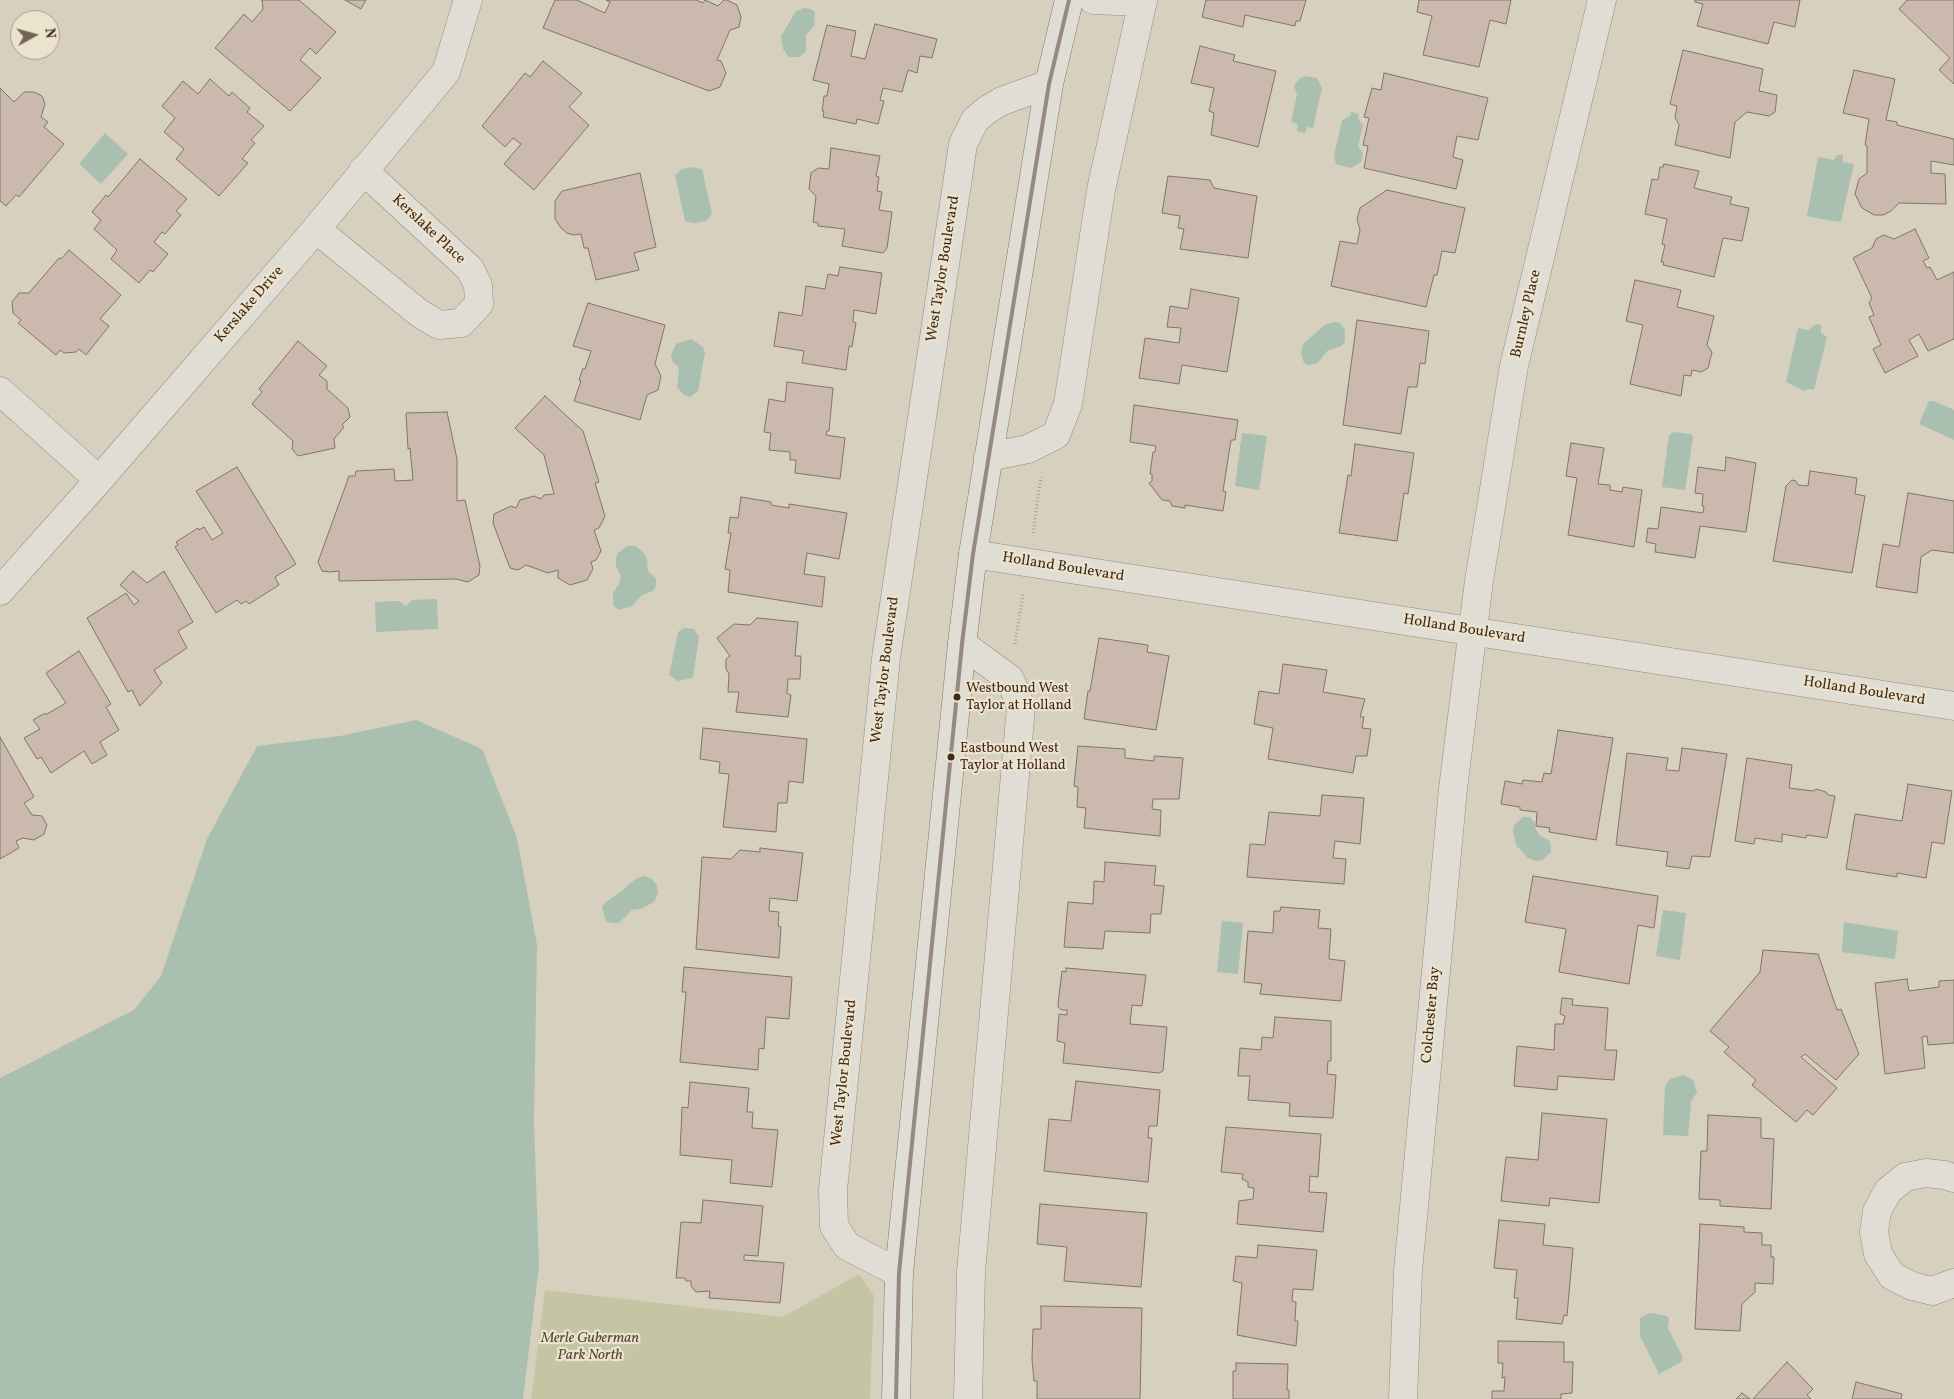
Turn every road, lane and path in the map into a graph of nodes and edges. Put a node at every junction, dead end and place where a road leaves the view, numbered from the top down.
1 (468, 0) edge
2 (1069, 0) edge
3 (1093, 0) edge
4 (1602, 0) edge
5 (1143, 1) edge
6 (1049, 84) junction
7 (363, 170) junction
8 (316, 229) junction
9 (0, 391) edge
10 (988, 457) junction
11 (99, 480) junction
12 (973, 554) junction
13 (0, 591) edge
14 (1474, 631) junction
15 (962, 644) junction
16 (1954, 706) edge
17 (1954, 1178) edge
18 (899, 1273) junction
19 (1954, 1283) edge
20 (896, 1399) edge
21 (968, 1399) edge
22 (1403, 1399) edge

1 - 7 street, Kerslake Drive
2 - 6 street
3 - 5 street
4 - 14 street, Burnley Place
5 - 10 street
6 - 10 street
6 - 18 street, West Taylor Boulevard
7 - 8 street, Kerslake Drive
7 - 8 street, Kerslake Place
8 - 11 street, Kerslake Drive
9 - 11 street
10 - 12 street
11 - 13 street, Kerslake Drive
12 - 14 street, Holland Boulevard
12 - 15 street
14 - 16 street, Holland Boulevard
14 - 22 street, Colchester Bay
15 - 18 street
15 - 21 street
17 - 19 street
18 - 20 street

